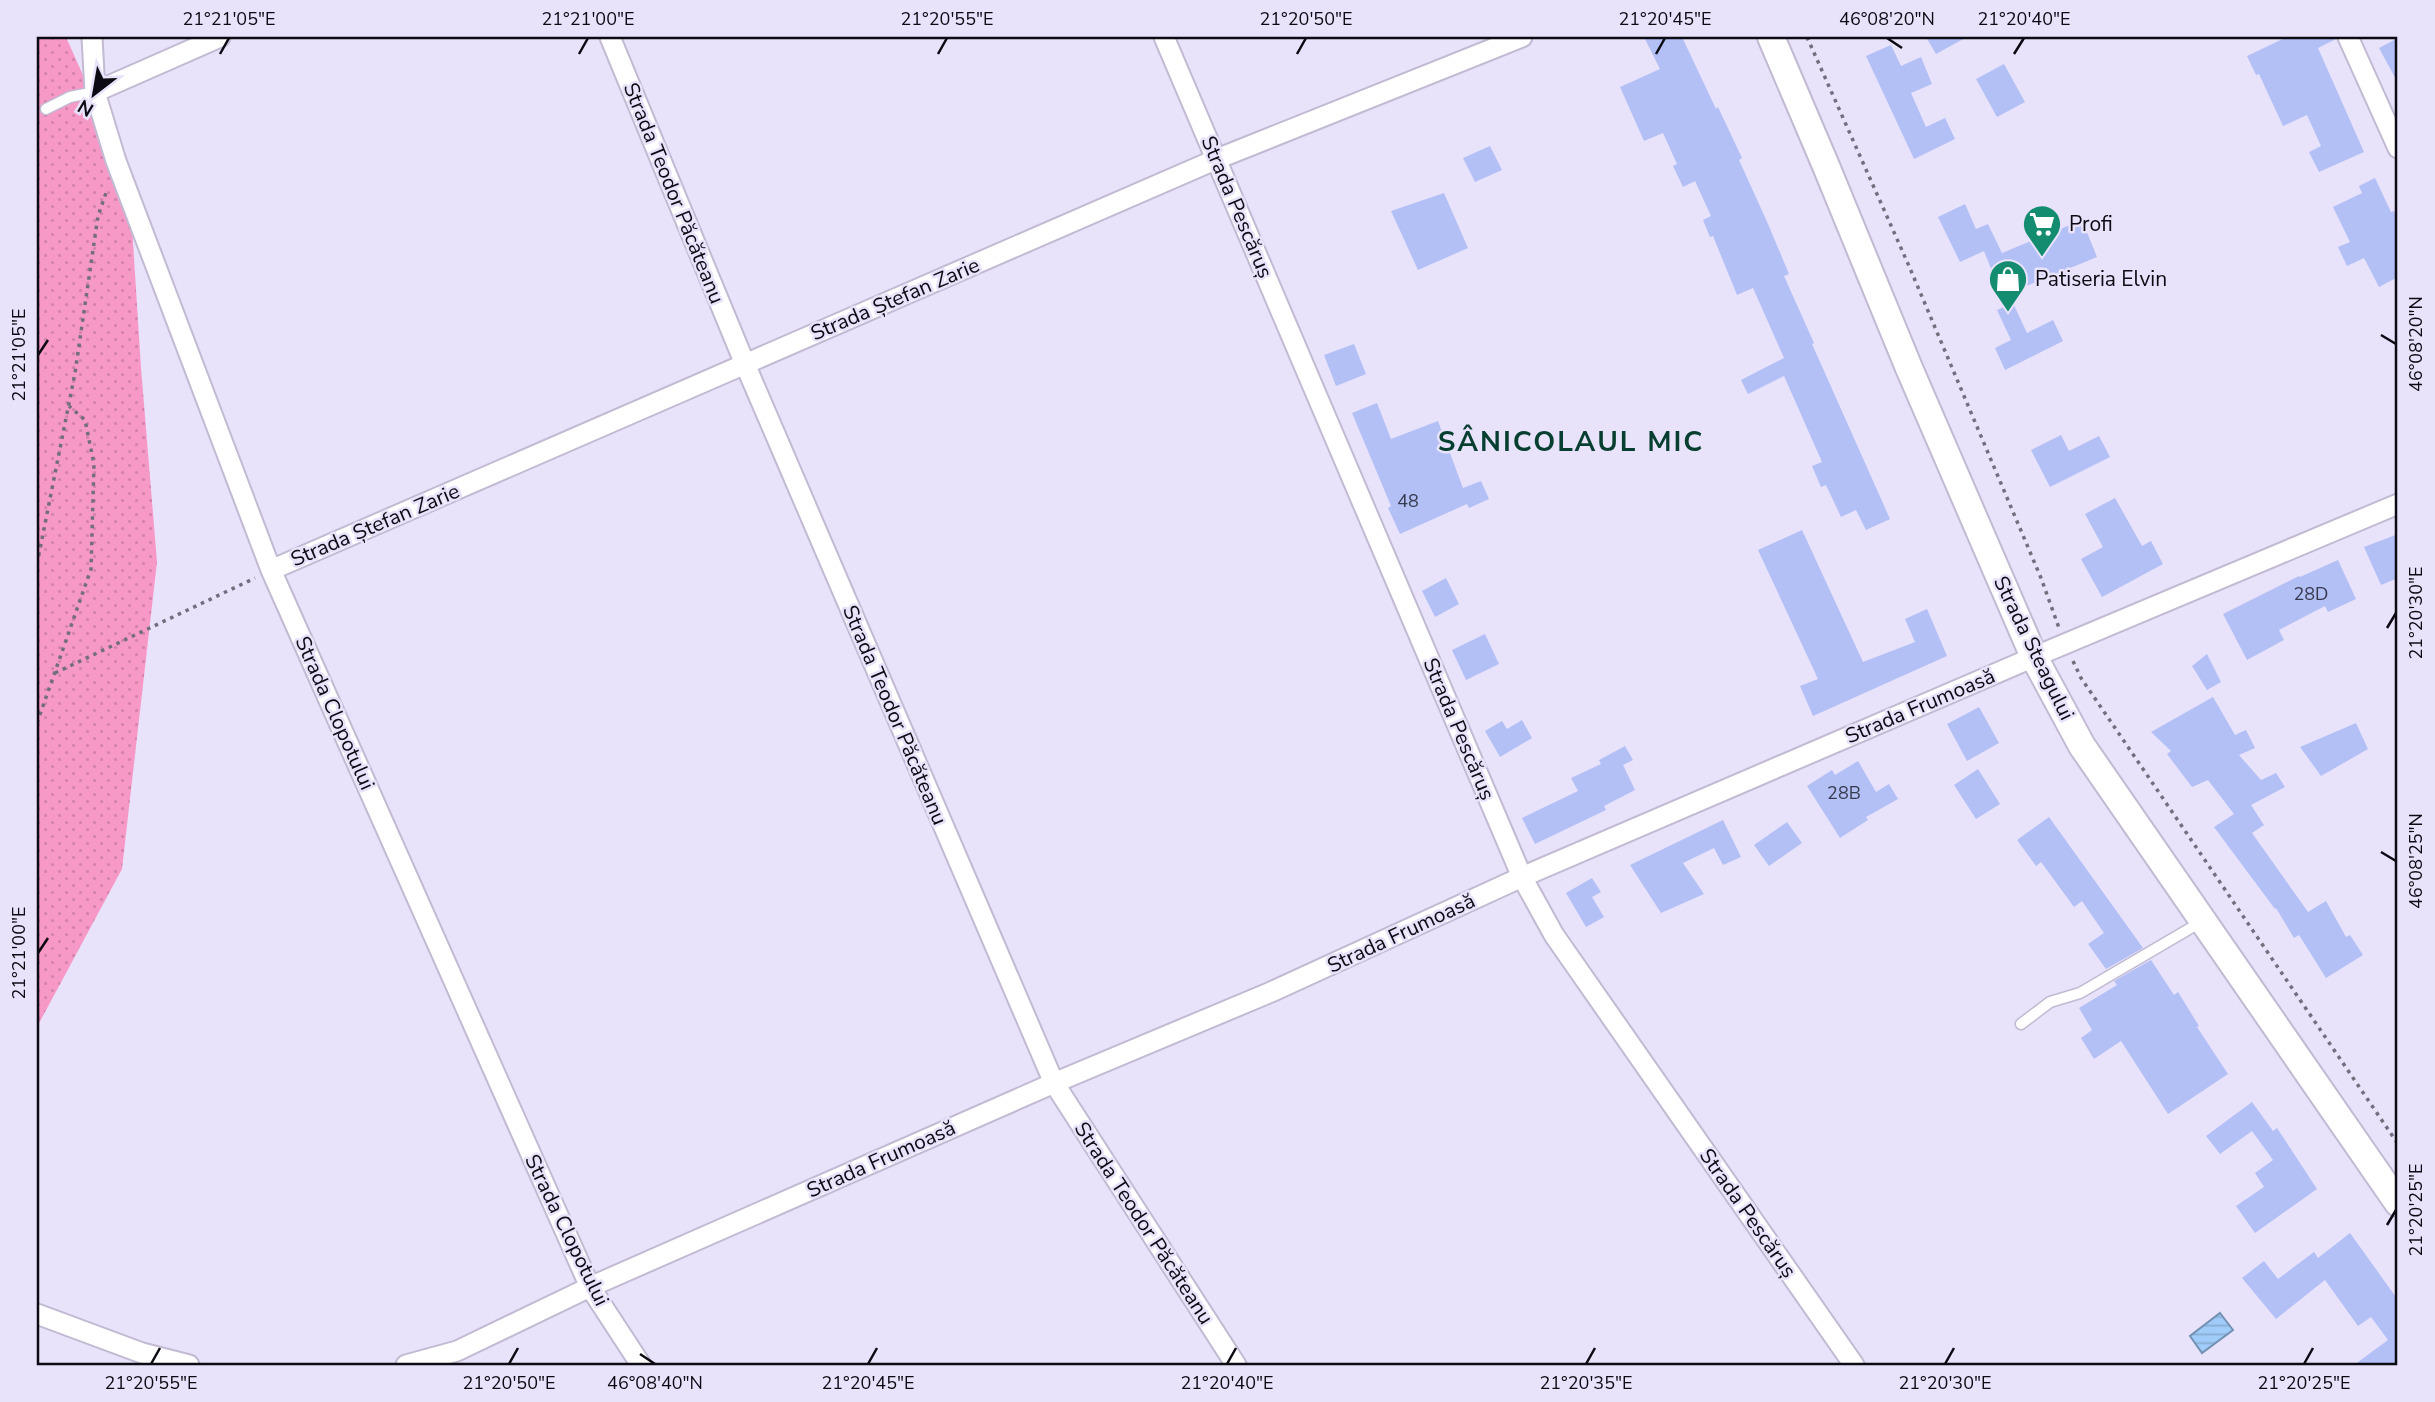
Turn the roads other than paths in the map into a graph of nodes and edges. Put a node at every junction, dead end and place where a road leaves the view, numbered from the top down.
1 (92, 37) edge
2 (220, 37) edge
3 (610, 37) edge
4 (1164, 37) edge
5 (1522, 37) edge
6 (1770, 37) edge
7 (2348, 37) edge
8 (95, 92) junction
9 (46, 109) dead end
10 (2398, 148) edge
11 (1217, 159) junction
12 (744, 364) junction
13 (2398, 504) edge
14 (271, 570) junction
15 (2034, 657) junction
16 (1522, 877) junction
17 (2202, 922) junction
18 (2021, 1024) dead end
19 (1054, 1083) junction
20 (2398, 1203) edge
21 (590, 1287) junction
22 (37, 1314) edge
23 (452, 1358) edge
24 (189, 1365) edge
25 (405, 1365) edge
26 (641, 1365) edge
27 (1236, 1365) edge
28 (1854, 1365) edge

1 - 8 street, Strada Clopotului
2 - 8 street
3 - 12 street, Strada Teodor Păcăteanu
4 - 11 street, Strada Pescăruș
5 - 11 street, Strada Ștefan Zarie
6 - 15 main road, Strada Steagului
7 - 10 street
8 - 9 lane
8 - 14 street, Strada Clopotului
11 - 12 street, Strada Ștefan Zarie
11 - 16 street, Strada Pescăruș
12 - 14 street, Strada Ștefan Zarie
12 - 19 street, Strada Teodor Păcăteanu
13 - 15 street, Strada Frumoasă
14 - 21 street, Strada Clopotului
15 - 16 street, Strada Frumoasă
15 - 17 main road, Strada Steagului
16 - 19 street, Strada Frumoasă
16 - 28 street, Strada Pescăruș
17 - 18 lane
17 - 20 main road, Strada Steagului
19 - 21 street, Strada Frumoasă
19 - 27 street, Strada Teodor Păcăteanu
21 - 23 street, Strada Frumoasă
21 - 26 street, Strada Clopotului
22 - 24 street
23 - 25 street, Strada Frumoasă

